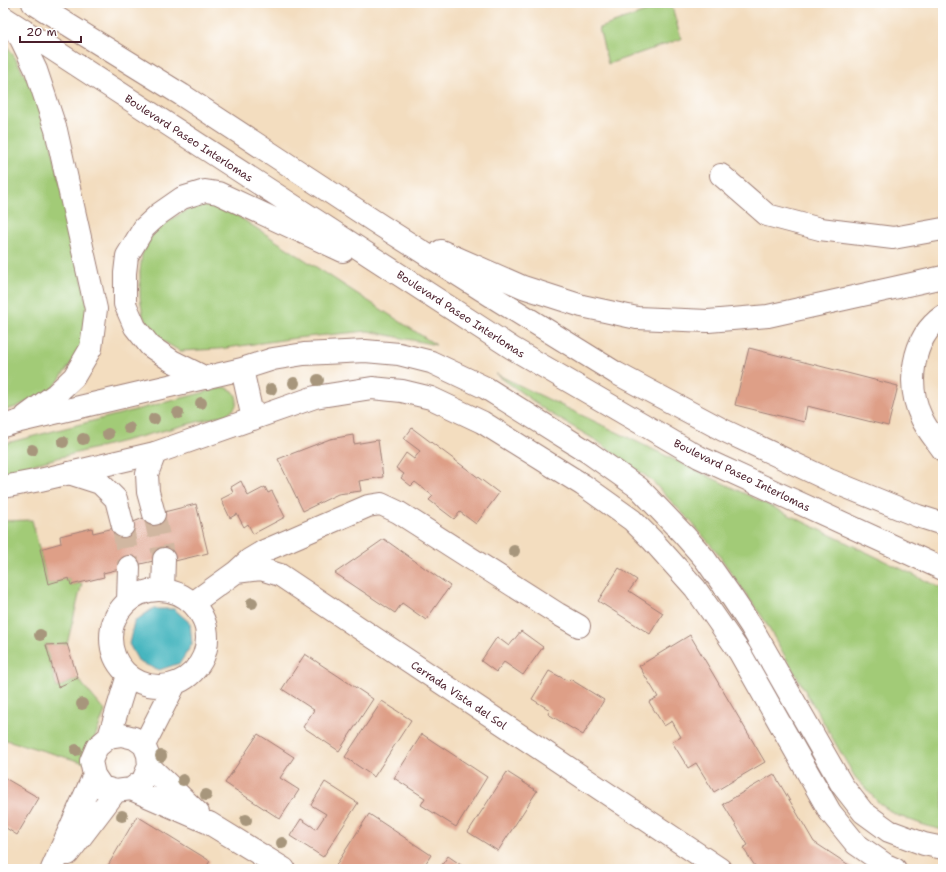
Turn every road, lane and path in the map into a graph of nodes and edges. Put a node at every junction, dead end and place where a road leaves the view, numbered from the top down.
1 (33, 3) edge
2 (5, 19) edge
3 (721, 175) dead end
4 (380, 225) junction
5 (943, 229) edge
6 (943, 277) edge
7 (429, 293) junction
8 (943, 316) edge
9 (242, 369) junction
10 (206, 378) junction
11 (253, 419) junction
12 (11, 423) edge
13 (943, 450) edge
14 (155, 453) junction
15 (69, 473) junction
16 (3, 487) edge
17 (154, 514) tunnel mouth
18 (943, 524) edge
19 (123, 526) tunnel mouth
20 (164, 559) tunnel mouth
21 (129, 567) tunnel mouth
22 (943, 569) edge
23 (236, 572) junction
24 (163, 590) junction
25 (128, 601) junction
26 (193, 603) junction
27 (579, 626) dead end
28 (128, 675) junction
29 (175, 684) junction
30 (109, 737) junction
31 (146, 755) junction
32 (94, 776) junction
33 (124, 790) junction
34 (209, 823) junction
35 (943, 848) edge
36 (52, 869) edge
37 (57, 869) edge
38 (284, 869) edge
39 (720, 869) edge
40 (894, 869) edge

1 - 4 main road
2 - 7 main road, Boulevard Paseo Interlomas
2 - 12 main road
3 - 5 main road
4 - 6 main road
4 - 18 main road
7 - 10 main road
7 - 22 main road, Boulevard Paseo Interlomas
8 - 13 main road
9 - 10 main road
9 - 11 main road
9 - 35 main road
10 - 12 main road
11 - 14 main road
11 - 40 main road
14 - 15 main road
14 - 17 main road
15 - 16 main road
15 - 19 main road
20 - 24 main road
21 - 25 main road
23 - 26 main road, Cerrada Vista del Sol
23 - 27 main road
23 - 39 main road, Cerrada Vista del Sol
24 - 25 main road
24 - 26 main road
25 - 28 main road
26 - 29 main road
28 - 29 main road
28 - 30 main road
29 - 31 main road
30 - 31 main road
30 - 32 main road
31 - 33 main road
31 - 34 main road
32 - 33 main road
32 - 36 main road
33 - 34 main road
33 - 37 main road
34 - 38 main road

